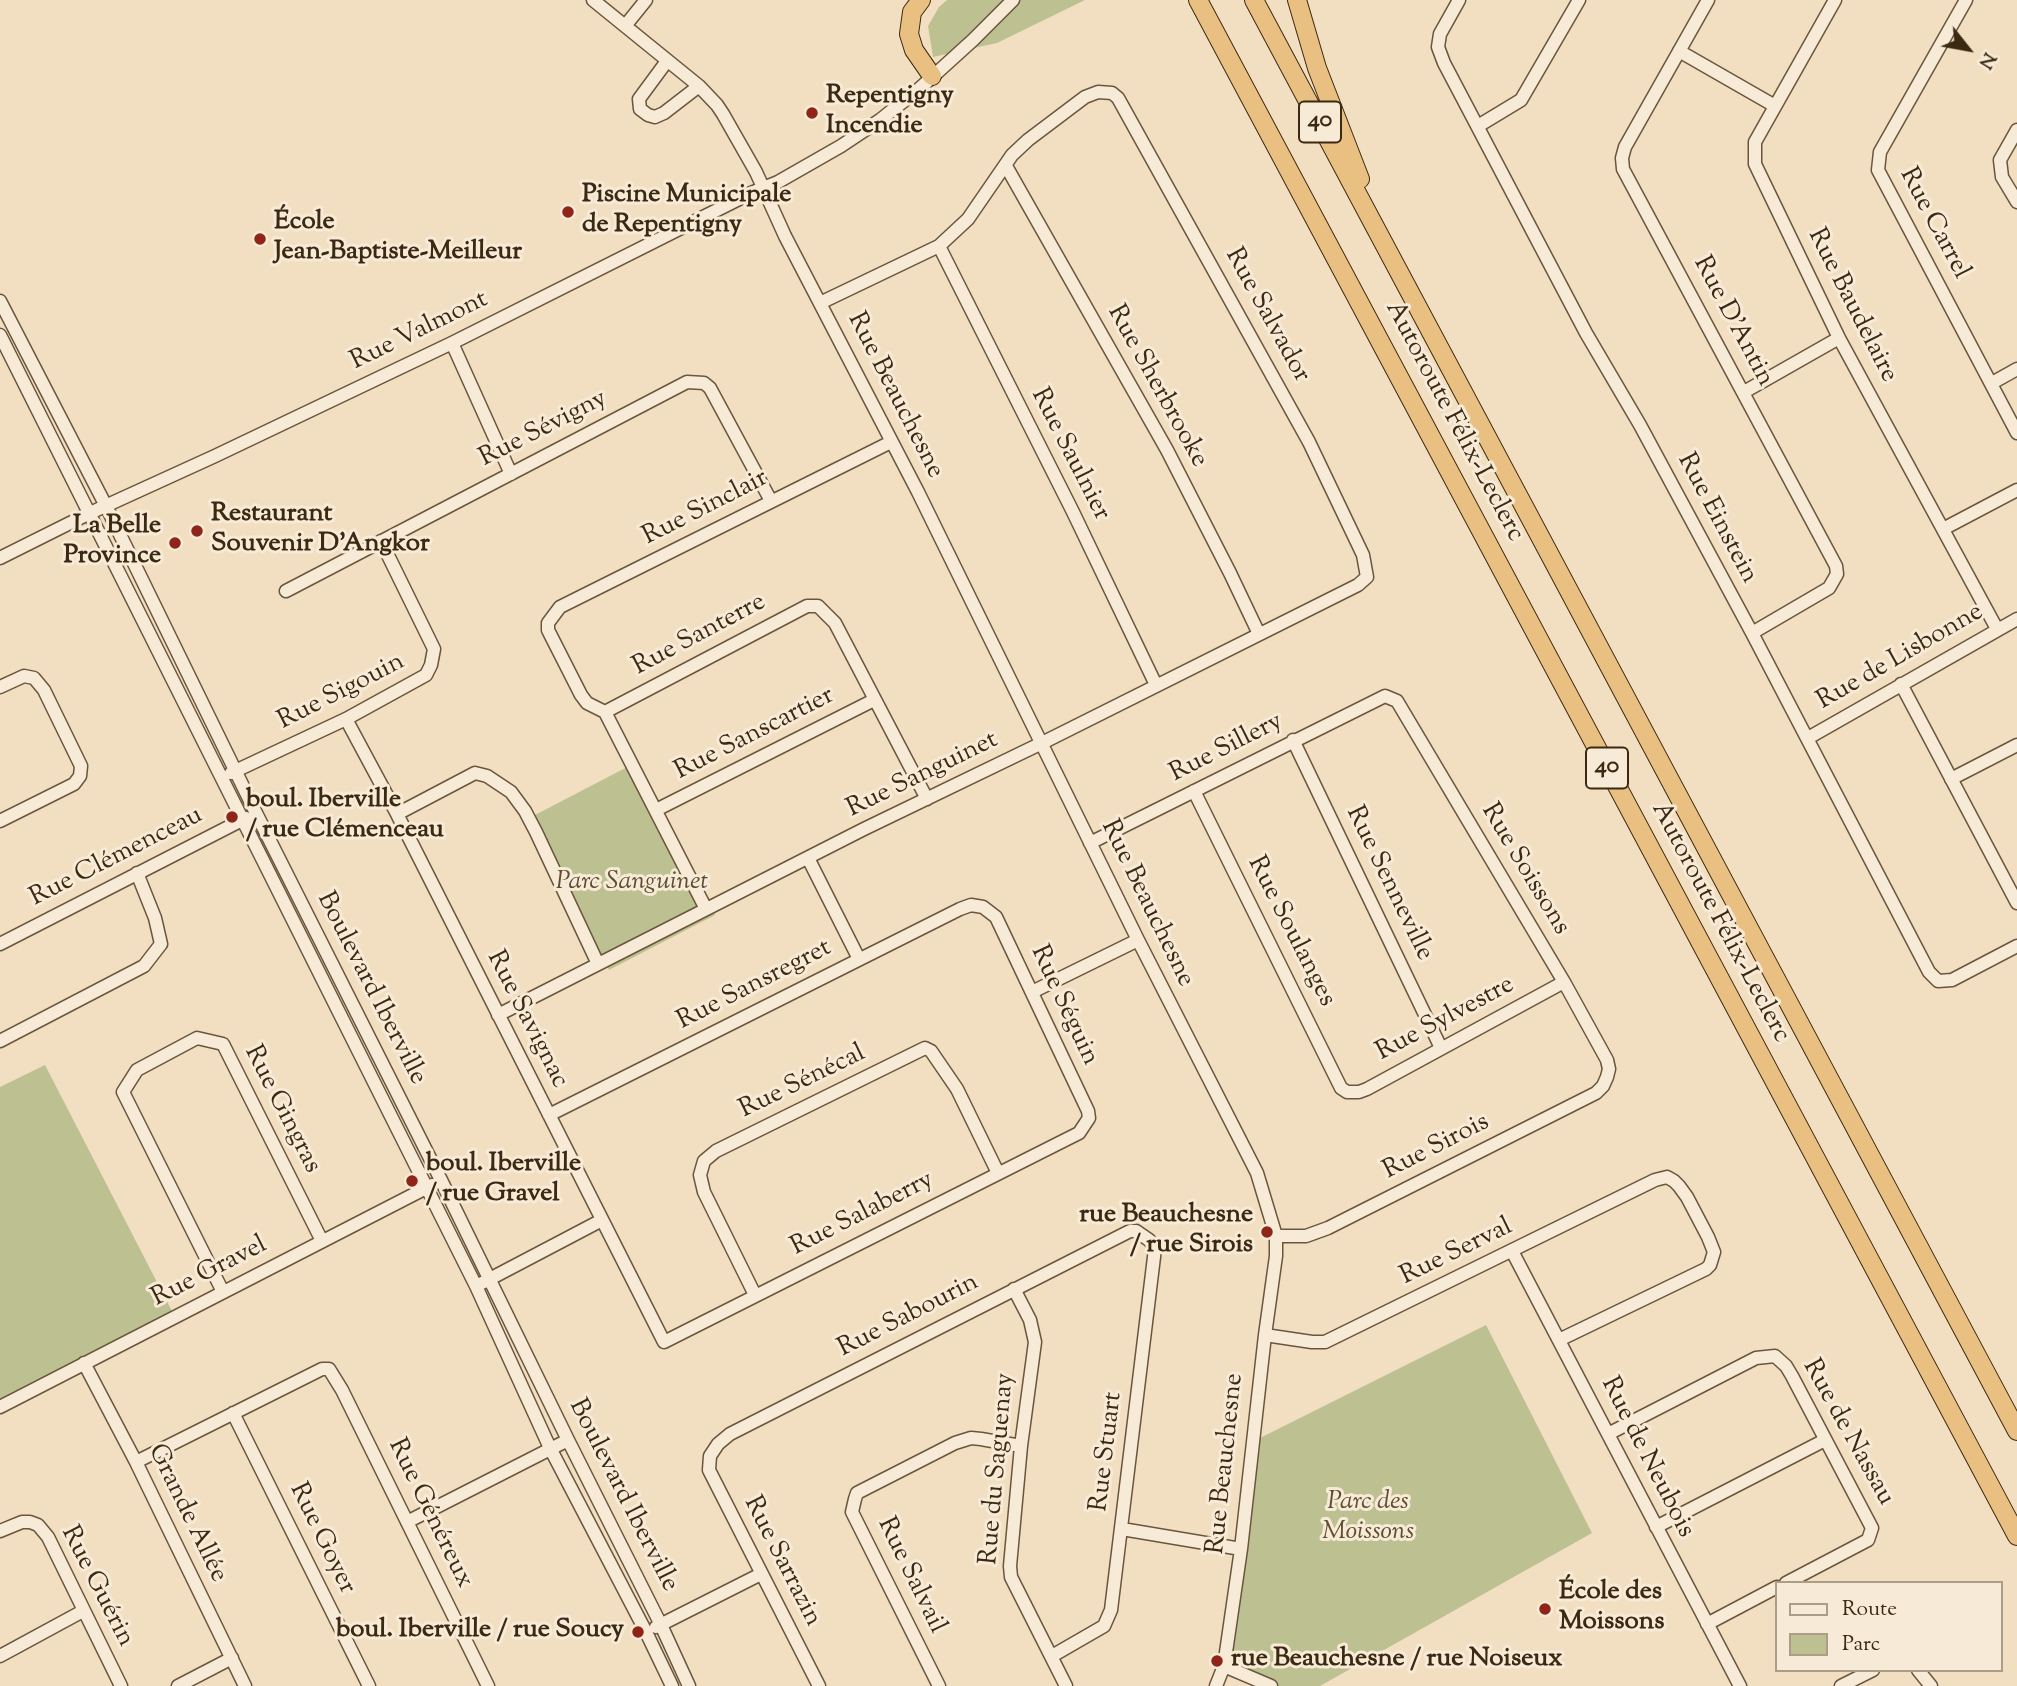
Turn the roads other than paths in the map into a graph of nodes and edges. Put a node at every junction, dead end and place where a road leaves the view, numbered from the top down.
1 (593, 0) edge
2 (646, 0) edge
3 (921, 0) edge
4 (1013, 0) edge
5 (1198, 0) edge
6 (1254, 0) edge
7 (1297, 0) edge
8 (1459, 0) edge
9 (1579, 0) edge
10 (1708, 0) edge
11 (1835, 0) edge
12 (1966, 0) edge
13 (625, 26) junction
14 (1679, 51) junction
15 (667, 61) junction
16 (932, 76) junction
17 (699, 86) junction
18 (1775, 106) junction
19 (1478, 125) junction
20 (2017, 130) edge
21 (1006, 166) junction
22 (763, 189) junction
23 (2017, 202) edge
24 (1385, 244) junction
25 (939, 246) junction
26 (0, 301) edge
27 (820, 303) junction
28 (3, 315) edge
29 (0, 335) edge
30 (1839, 338) junction
31 (452, 343) junction
32 (2017, 369) edge
33 (1992, 383) junction
34 (1744, 392) junction
35 (2017, 433) edge
36 (891, 442) junction
37 (511, 474) junction
38 (2017, 490) edge
39 (771, 501) junction
40 (106, 506) junction
41 (90, 513) junction
42 (1943, 529) junction
43 (381, 541) junction
44 (0, 558) edge
45 (1367, 577) joint
46 (286, 591) dead end
47 (2017, 619) edge
48 (1997, 629) junction
49 (1752, 633) junction
50 (1259, 634) junction
51 (1901, 684) junction
52 (1156, 685) junction
53 (0, 687) edge
54 (1385, 696) joint
55 (874, 700) junction
56 (605, 712) junction
57 (346, 719) junction
58 (1808, 737) junction
59 (1293, 740) junction
60 (1042, 743) junction
61 (2017, 745) edge
62 (236, 771) junction
63 (221, 778) junction
64 (1951, 779) junction
65 (1194, 791) junction
66 (927, 799) junction
67 (656, 810) junction
68 (256, 813) junction
69 (397, 814) junction
70 (241, 820) junction
71 (0, 821) edge
72 (1090, 843) junction
73 (808, 858) junction
74 (137, 873) junction
75 (2017, 903) edge
76 (983, 907) joint
77 (706, 909) junction
78 (1138, 940) junction
79 (0, 943) edge
80 (2017, 946) edge
81 (859, 959) junction
82 (598, 964) junction
83 (1564, 982) junction
84 (1032, 992) junction
85 (498, 1015) junction
86 (0, 1041) edge
87 (1441, 1048) junction
88 (1607, 1077) joint
89 (1347, 1093) joint
90 (549, 1115) junction
91 (1082, 1130) joint
92 (998, 1173) junction
93 (441, 1180) junction
94 (426, 1188) junction
95 (602, 1220) junction
96 (1136, 1231) joint
97 (1276, 1236) junction
98 (322, 1241) junction
99 (1512, 1251) junction
100 (489, 1279) junction
101 (476, 1286) junction
102 (1014, 1289) junction
103 (223, 1292) junction
104 (755, 1295) junction
105 (1265, 1335) junction
106 (1559, 1340) junction
107 (664, 1342) joint
108 (84, 1363) junction
109 (0, 1407) edge
110 (233, 1413) junction
111 (2017, 1431) edge
112 (1608, 1434) junction
113 (568, 1440) junction
114 (1825, 1440) junction
115 (1021, 1446) junction
116 (550, 1448) junction
117 (710, 1456) joint
118 (136, 1462) junction
119 (407, 1522) junction
120 (1656, 1527) junction
121 (1122, 1529) junction
122 (0, 1531) edge
123 (2017, 1536) edge
124 (1241, 1549) junction
125 (761, 1574) junction
126 (1790, 1581) edge
127 (1776, 1588) edge
128 (83, 1611) junction
129 (1707, 1624) junction
130 (661, 1625) junction
131 (646, 1632) junction
132 (0, 1656) edge
133 (1052, 1656) junction
134 (232, 1658) junction
135 (1224, 1666) junction
136 (1870, 1672) edge
137 (1920, 1672) edge
138 (121, 1686) edge
139 (178, 1686) edge
140 (246, 1686) edge
141 (369, 1686) edge
142 (488, 1686) edge
143 (672, 1686) edge
144 (689, 1686) edge
145 (819, 1686) edge
146 (939, 1686) edge
147 (1066, 1686) edge
148 (1216, 1686) edge
149 (1271, 1686) edge
150 (1740, 1686) edge
151 (1841, 1686) edge
152 (1931, 1686) edge

1 - 13 street, Rue Beauchesne
2 - 13 street
3 - 16 highway
4 - 16 street, Rue Valmont
5 - 123 highway, Autoroute Félix-Leclerc / 40
6 - 24 highway, Autoroute Félix-Leclerc / 40
7 - 24 highway
8 - 19 street, Rue Einstein
9 - 19 street
10 - 14 street, Rue D'Antin
11 - 18 street, Rue Baudelaire
12 - 33 street, Rue Carrel
13 - 15 street, Rue Beauchesne
14 - 18 street
14 - 34 street, Rue D'Antin
15 - 17 street, Rue Beauchesne
15 - 17 street
16 - 22 street, Rue Valmont
17 - 22 street, Rue Beauchesne
18 - 30 street, Rue Baudelaire
19 - 49 street, Rue Einstein
20 - 23 street
21 - 25 street
21 - 45 street, Rue Salvador
21 - 50 street, Rue Sherbrooke
22 - 27 street, Rue Beauchesne
22 - 31 street, Rue Valmont
24 - 111 highway, Autoroute Félix-Leclerc / 40
25 - 27 street
25 - 52 street, Rue Saulnier
26 - 28 street, Boulevard Iberville
27 - 36 street, Rue Beauchesne
28 - 40 street, Boulevard Iberville
29 - 41 street, Boulevard Iberville
30 - 34 street
30 - 42 street, Rue Baudelaire
31 - 37 street
31 - 40 street, Rue Valmont
32 - 33 street
33 - 35 street, Rue Carrel
34 - 49 street, Rue D'Antin
36 - 39 street, Rue Sinclair
36 - 60 street, Rue Beauchesne
37 - 39 street, Rue Sévigny
37 - 43 street, Rue Sévigny
38 - 42 street
39 - 56 street, Rue Sinclair
40 - 41 street, Rue Valmont
40 - 62 street, Boulevard Iberville
41 - 44 street, Rue Valmont
41 - 63 street, Boulevard Iberville
42 - 48 street, Rue Baudelaire
43 - 46 street, Rue Sévigny
43 - 57 street, Rue Sigouin
45 - 50 street, Rue Sanguinet
47 - 48 street, Rue de Lisbonne
48 - 51 street, Rue de Lisbonne
49 - 58 street, Rue Einstein
50 - 52 street, Rue Sanguinet
51 - 58 street, Rue de Lisbonne
51 - 64 street
52 - 60 street, Rue Sanguinet
53 - 71 street
54 - 59 street, Rue Sillery
54 - 83 street, Rue Soissons
55 - 56 street, Rue Santerre
55 - 66 street
55 - 67 street, Rue Sanscartier
56 - 67 street
57 - 62 street, Rue Sigouin
57 - 69 street, Rue Savignac
58 - 80 street, Rue Einstein
59 - 65 street, Rue Sillery
59 - 87 street, Rue Senneville
60 - 66 street, Rue Sanguinet
60 - 72 street, Rue Beauchesne
61 - 64 street
62 - 63 street, Rue Sigouin
62 - 68 street, Boulevard Iberville
63 - 70 street, Boulevard Iberville
64 - 75 street
65 - 72 street, Rue Sillery
65 - 89 street, Rue Soulanges
66 - 73 street, Rue Sanguinet
67 - 77 street
68 - 70 street, Rue Clémenceau
68 - 93 street, Boulevard Iberville
69 - 82 street
69 - 85 street, Rue Savignac
70 - 74 street, Rue Clémenceau
70 - 94 street, Boulevard Iberville
72 - 78 street, Rue Beauchesne
73 - 77 street, Rue Sanguinet
73 - 81 street
74 - 79 street, Rue Clémenceau
74 - 86 street
76 - 81 street, Rue Sansregret
76 - 84 street, Rue Séguin
77 - 82 street, Rue Sanguinet
78 - 84 street
78 - 97 street, Rue Beauchesne
81 - 90 street, Rue Sansregret
82 - 85 street, Rue Sanguinet
83 - 87 street, Rue Sylvestre
83 - 88 street, Rue Soissons
84 - 91 street, Rue Séguin
85 - 90 street, Rue Savignac
87 - 89 street, Rue Sylvestre
88 - 97 street, Rue Sirois
90 - 95 street, Rue Savignac
91 - 92 street, Rue Salaberry
92 - 104 street, Rue Salaberry
92 - 104 street, Rue Sénécal
93 - 94 street, Rue Gravel
93 - 100 street, Boulevard Iberville
94 - 98 street, Rue Gravel
94 - 101 street, Boulevard Iberville
95 - 100 street
95 - 107 street, Rue Savignac
96 - 102 street, Rue Sabourin
96 - 121 street, Rue Stuart
97 - 105 street, Rue Beauchesne
98 - 103 street, Rue Gravel
98 - 103 street, Rue Gingras
99 - 105 street, Rue Serval
99 - 106 street, Rue de Neubois
99 - 106 street, Rue Serval
100 - 101 street
100 - 113 street, Boulevard Iberville
101 - 116 street, Boulevard Iberville
102 - 115 street, Rue du Saguenay
102 - 117 street, Rue Sabourin
103 - 108 street, Rue Gravel
104 - 107 street, Rue Salaberry
105 - 124 street, Rue Beauchesne
106 - 112 street, Rue de Neubois
108 - 109 street, Rue Gravel
108 - 118 street, Grande Allée
110 - 118 street
110 - 119 street, Rue Généreux
110 - 141 street, Rue Goyer
112 - 114 street, Rue de Nassau
112 - 120 street, Rue de Neubois
113 - 116 street
113 - 130 street, Boulevard Iberville
114 - 120 street
114 - 126 street, Rue de Nassau
115 - 133 street, Rue du Saguenay
115 - 146 street, Rue Salvail
116 - 119 street
116 - 131 street, Boulevard Iberville
117 - 125 street, Rue Sarrazin
118 - 134 street, Grande Allée
119 - 142 street, Rue Généreux
120 - 129 street, Rue de Neubois
121 - 124 street
121 - 133 street, Rue Stuart
122 - 128 street, Rue Guérin
124 - 135 street, Rue Beauchesne
125 - 130 street
125 - 145 street, Rue Sarrazin
127 - 129 street
128 - 132 street
128 - 138 street, Rue Guérin
129 - 150 street, Rue de Neubois
130 - 131 street
130 - 144 street, Boulevard Iberville
131 - 143 street, Boulevard Iberville
133 - 147 street, Rue du Saguenay
134 - 139 street
134 - 140 street, Grande Allée
135 - 148 street, Rue Beauchesne
135 - 149 street
136 - 151 street
137 - 152 street

